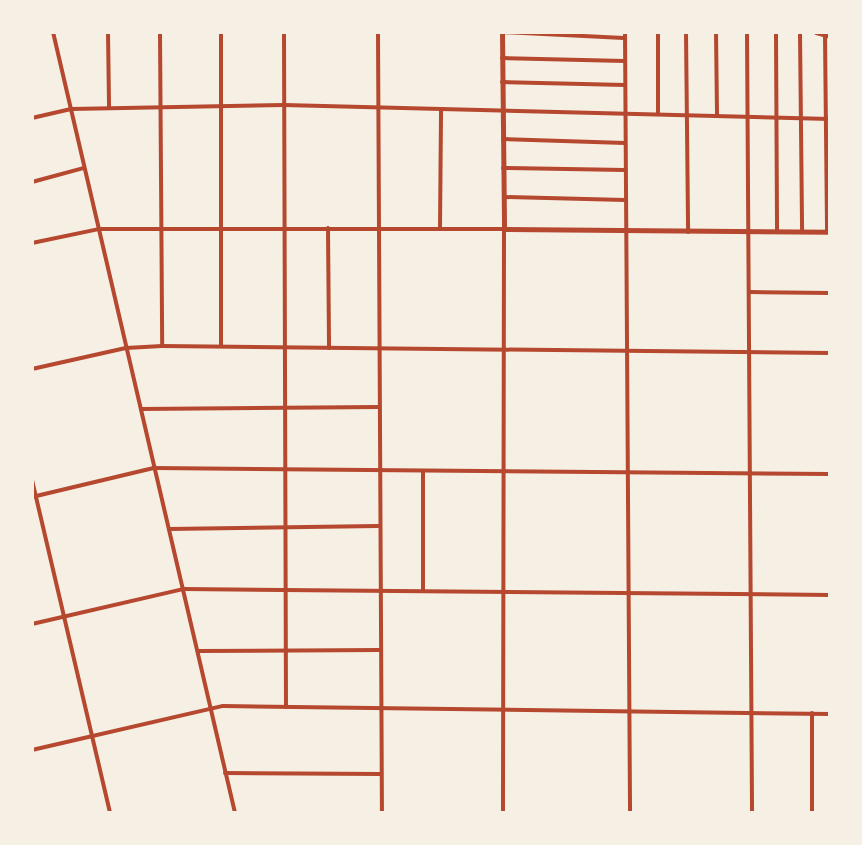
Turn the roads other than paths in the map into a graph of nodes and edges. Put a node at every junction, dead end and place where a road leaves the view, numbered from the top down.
1 (53, 32) edge
2 (108, 32) edge
3 (160, 32) edge
4 (221, 32) edge
5 (284, 32) edge
6 (378, 32) edge
7 (502, 32) edge
8 (658, 32) edge
9 (686, 32) edge
10 (716, 32) edge
11 (747, 32) edge
12 (776, 32) edge
13 (800, 32) edge
14 (816, 32) edge
15 (625, 35) edge
16 (828, 35) edge
17 (502, 58) junction
18 (625, 61) junction
19 (502, 82) junction
20 (625, 85) junction
21 (284, 105) junction
22 (160, 107) junction
23 (222, 107) junction
24 (377, 107) junction
25 (109, 108) junction
26 (71, 109) junction
27 (441, 109) junction
28 (502, 110) junction
29 (625, 113) junction
30 (658, 113) junction
31 (686, 114) junction
32 (717, 114) junction
33 (750, 117) junction
34 (776, 117) junction
35 (32, 118) edge
36 (801, 119) junction
37 (828, 119) edge
38 (503, 139) junction
39 (625, 143) junction
40 (84, 168) junction
41 (503, 168) junction
42 (625, 170) junction
43 (32, 182) edge
44 (504, 197) junction
45 (625, 200) junction
46 (163, 227) junction
47 (222, 228) junction
48 (283, 228) junction
49 (328, 228) junction
50 (377, 228) junction
51 (99, 229) junction
52 (440, 229) junction
53 (504, 229) junction
54 (626, 230) junction
55 (688, 232) junction
56 (749, 232) junction
57 (777, 232) junction
58 (802, 232) junction
59 (828, 232) edge
60 (32, 243) edge
61 (750, 292) junction
62 (830, 293) edge
63 (162, 346) junction
64 (221, 346) junction
65 (126, 348) junction
66 (284, 348) junction
67 (329, 348) junction
68 (378, 348) junction
69 (505, 350) junction
70 (625, 351) junction
71 (751, 351) junction
72 (830, 353) edge
73 (32, 369) edge
74 (379, 407) junction
75 (284, 408) junction
76 (141, 409) junction
77 (154, 468) junction
78 (285, 468) junction
79 (379, 469) junction
80 (423, 471) junction
81 (505, 471) junction
82 (628, 473) junction
83 (752, 474) junction
84 (830, 474) edge
85 (32, 480) edge
86 (34, 496) edge
87 (378, 526) junction
88 (285, 528) junction
89 (169, 529) junction
90 (184, 589) junction
91 (285, 589) junction
92 (423, 590) junction
93 (379, 591) junction
94 (505, 592) junction
95 (628, 594) junction
96 (752, 594) junction
97 (830, 595) edge
98 (65, 616) junction
99 (32, 624) edge
100 (286, 649) junction
101 (379, 650) junction
102 (197, 651) junction
103 (286, 707) junction
104 (210, 709) junction
105 (380, 710) junction
106 (503, 711) junction
107 (630, 713) junction
108 (812, 713) junction
109 (754, 714) junction
110 (830, 714) edge
111 (93, 737) junction
112 (32, 750) edge
113 (225, 773) junction
114 (381, 774) junction
115 (110, 813) edge
116 (235, 813) edge
117 (382, 813) edge
118 (503, 813) edge
119 (630, 813) edge
120 (752, 813) edge
121 (812, 813) edge

1 - 26 street
2 - 25 street
3 - 22 street
4 - 23 street
5 - 21 street
6 - 24 street
7 - 15 street
7 - 17 street
8 - 30 street
9 - 31 street
10 - 32 street
11 - 33 street
12 - 34 street
13 - 36 street
14 - 16 street
15 - 18 street
16 - 37 street
17 - 18 street
17 - 19 street
18 - 20 street
19 - 20 street
19 - 28 street
20 - 29 street
21 - 23 street
21 - 24 street
21 - 48 street
22 - 23 street
22 - 25 street
22 - 46 street
23 - 47 street
24 - 27 street
24 - 50 street
25 - 26 street
26 - 35 street
26 - 40 street
27 - 28 street
27 - 52 street
28 - 29 street
28 - 38 street
29 - 30 street
29 - 39 street
30 - 31 street
31 - 32 street
31 - 55 street
32 - 33 street
33 - 34 street
33 - 56 street
34 - 36 street
34 - 57 street
36 - 37 street
36 - 58 street
37 - 59 street
38 - 39 street
38 - 41 street
39 - 42 street
40 - 43 street
40 - 51 street
41 - 42 street
41 - 44 street
42 - 45 street
44 - 45 street
44 - 53 street
45 - 54 street
46 - 47 street
46 - 51 street
46 - 63 street
47 - 48 street
47 - 64 street
48 - 49 street
48 - 66 street
49 - 50 street
49 - 67 street
50 - 52 street
50 - 68 street
51 - 60 street
51 - 65 street
52 - 53 street
53 - 54 street
53 - 69 street
54 - 55 street
54 - 70 street
55 - 56 street
56 - 57 street
56 - 61 street
57 - 58 street
58 - 59 street
61 - 62 street
61 - 71 street
63 - 64 street
63 - 65 street
64 - 66 street
65 - 73 street
65 - 76 street
66 - 67 street
66 - 75 street
67 - 68 street
68 - 69 street
68 - 74 street
69 - 70 street
69 - 81 street
70 - 71 street
70 - 82 street
71 - 72 street
71 - 83 street
74 - 75 street
74 - 79 street
75 - 76 street
75 - 78 street
76 - 77 street
77 - 78 street
77 - 86 street
77 - 89 street
78 - 79 street
78 - 88 street
79 - 80 street
79 - 87 street
80 - 81 street
80 - 92 street
81 - 82 street
81 - 94 street
82 - 83 street
82 - 95 street
83 - 84 street
83 - 96 street
85 - 86 street
86 - 98 street
87 - 88 street
87 - 93 street
88 - 89 street
88 - 91 street
89 - 90 street
90 - 91 street
90 - 98 street
90 - 102 street
91 - 93 street
91 - 100 street
92 - 93 street
92 - 94 street
93 - 101 street
94 - 95 street
94 - 106 street
95 - 96 street
95 - 107 street
96 - 97 street
96 - 109 street
98 - 99 street
98 - 111 street
100 - 101 street
100 - 102 street
100 - 103 street
101 - 105 street
102 - 104 street
103 - 104 street
103 - 105 street
104 - 111 street
104 - 113 street
105 - 106 street
105 - 114 street
106 - 107 street
106 - 118 street
107 - 109 street
107 - 119 street
108 - 109 street
108 - 110 street
108 - 121 street
109 - 120 street
111 - 112 street
111 - 115 street
113 - 114 street
113 - 116 street
114 - 117 street

